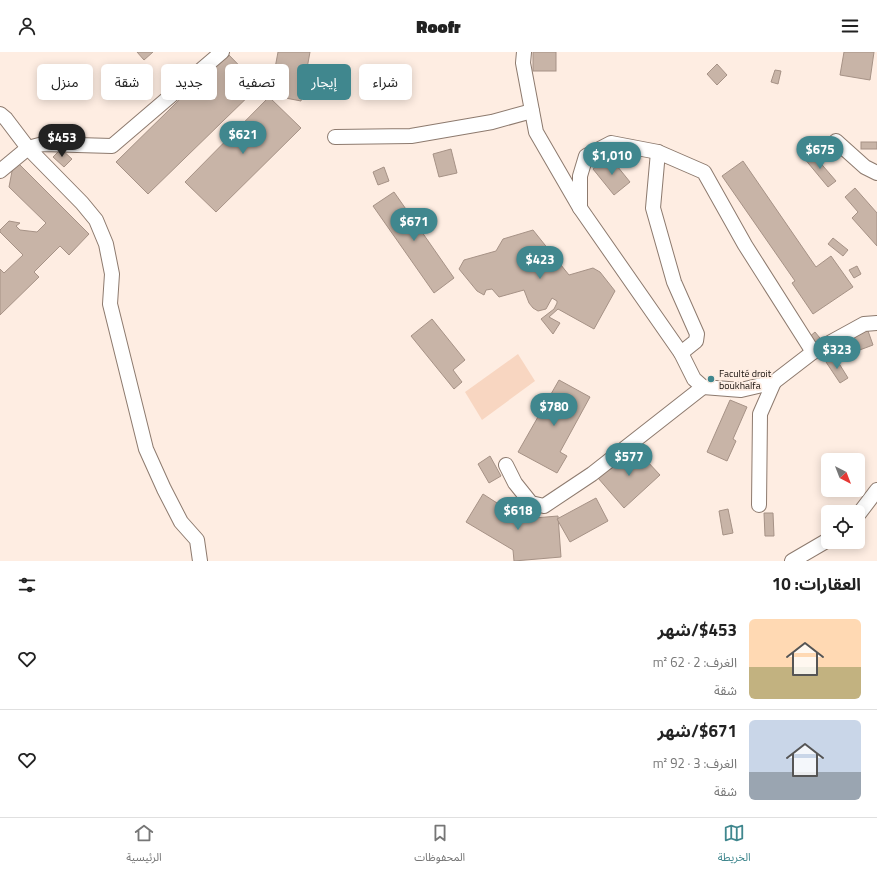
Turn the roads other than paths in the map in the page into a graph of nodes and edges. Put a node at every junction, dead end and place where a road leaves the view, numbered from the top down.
1 (222, 52) edge
2 (524, 52) edge
3 (532, 111) junction
4 (0, 114) edge
5 (335, 137) dead end
6 (836, 141) dead end
7 (28, 148) junction
8 (658, 152) junction
9 (0, 171) edge
10 (877, 173) edge
11 (580, 208) junction
12 (877, 323) edge
13 (813, 352) junction
14 (681, 353) junction
15 (774, 382) junction
16 (703, 386) junction
17 (506, 465) dead end
18 (877, 490) edge
19 (759, 505) dead end
20 (865, 506) edge
21 (821, 544) edge
22 (200, 561) edge
23 (792, 561) edge

1 - 7 street
2 - 3 street
3 - 5 street
3 - 11 street
4 - 7 street
6 - 10 street
7 - 9 street
7 - 22 street
8 - 11 street
8 - 13 street
8 - 14 street
11 - 14 street
12 - 13 street
13 - 15 street
14 - 16 street
15 - 16 street
15 - 19 street
16 - 17 street
18 - 20 street
21 - 23 street

